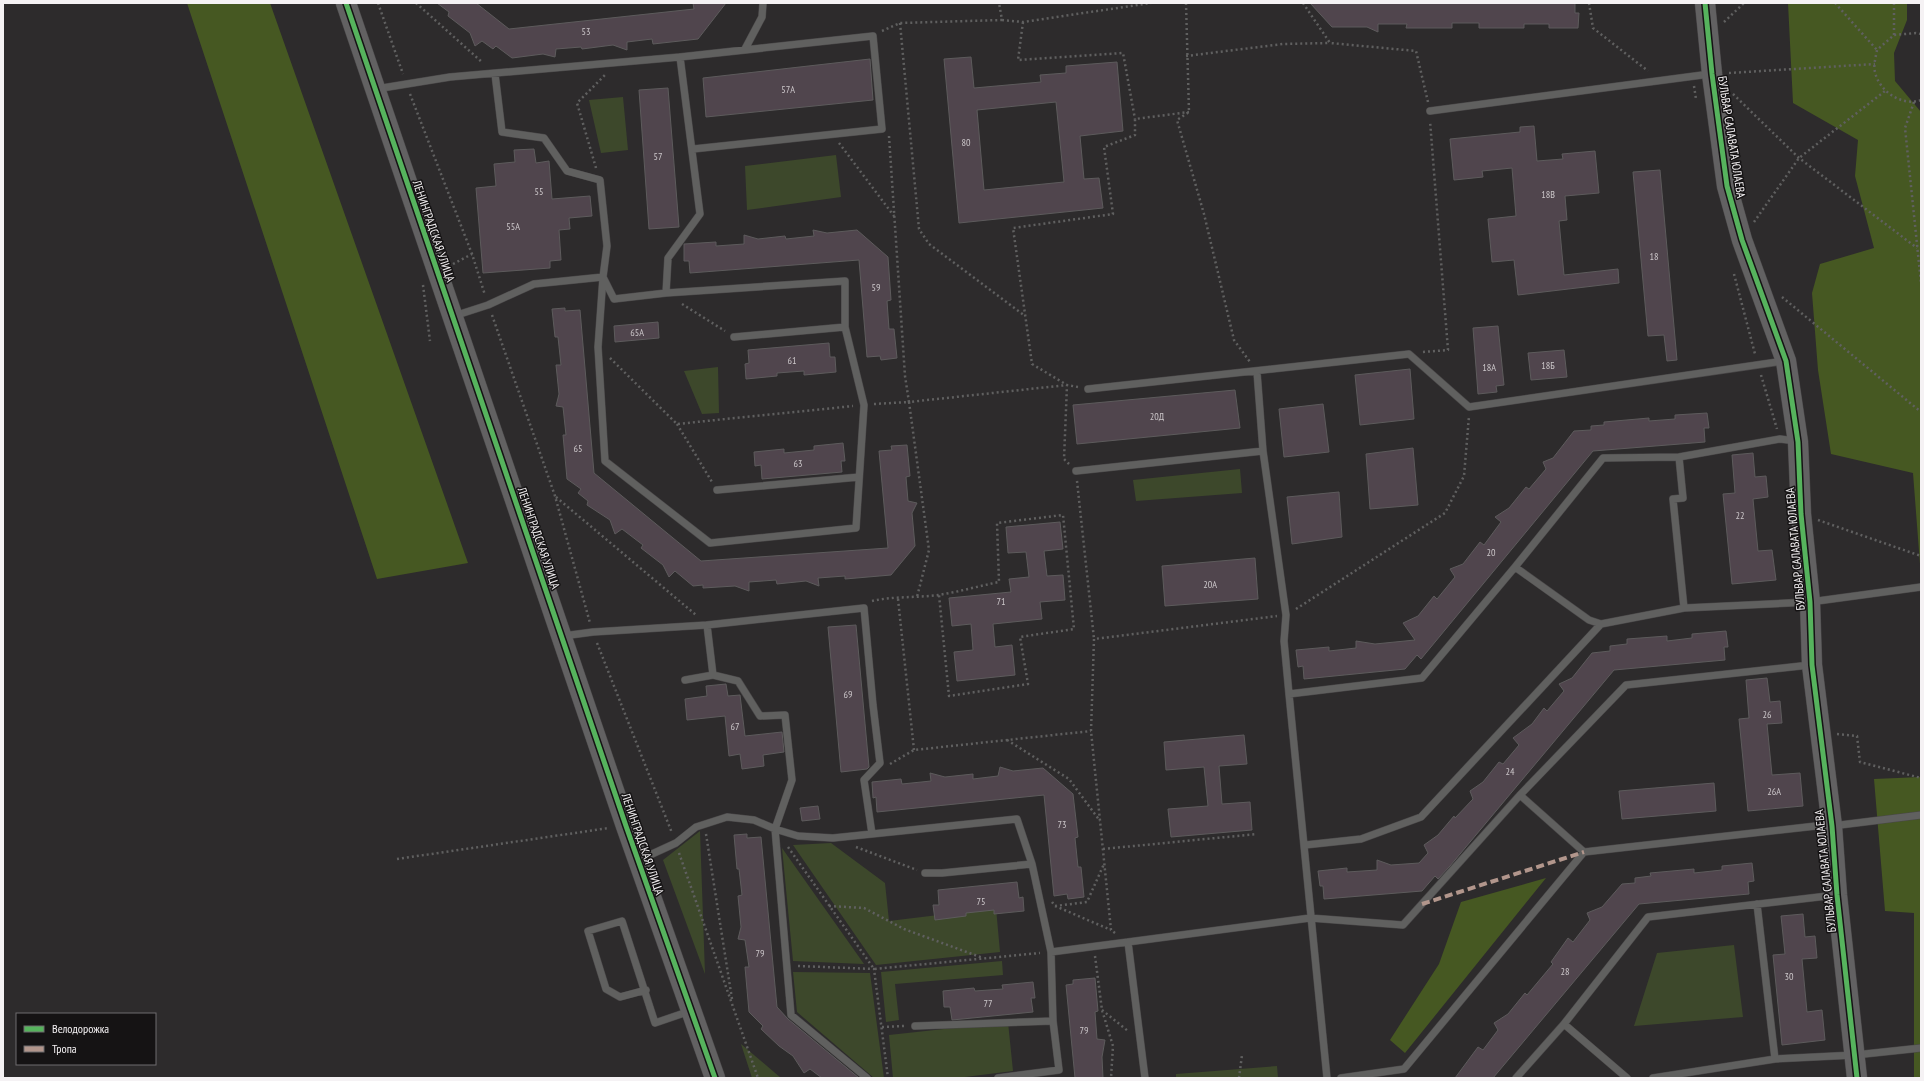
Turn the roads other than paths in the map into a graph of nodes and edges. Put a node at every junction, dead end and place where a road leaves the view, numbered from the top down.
1 (346, 3) edge
2 (762, 3) edge
3 (1705, 3) edge
4 (745, 49) junction
5 (680, 57) junction
6 (495, 74) junction
7 (1712, 74) junction
8 (375, 89) junction
9 (1430, 111) road end
10 (693, 149) junction
11 (603, 277) junction
12 (666, 293) junction
13 (454, 316) junction
14 (845, 327) junction
15 (734, 337) road end
16 (1786, 361) junction
17 (1257, 372) junction
18 (1088, 389) dead end
19 (1789, 440) junction
20 (1263, 451) junction
21 (1680, 457) junction
22 (1076, 470) road end
23 (859, 476) junction
24 (717, 490) road end
25 (1515, 567) junction
26 (1921, 587) edge
27 (1810, 602) junction
28 (1684, 608) junction
29 (1601, 624) junction
30 (707, 625) junction
31 (562, 636) junction
32 (1812, 665) junction
33 (713, 675) junction
34 (685, 680) dead end
35 (1289, 694) junction
36 (1520, 794) junction
37 (1921, 815) edge
38 (1832, 826) junction
39 (775, 829) junction
40 (872, 834) junction
41 (1305, 845) junction
42 (1584, 852) junction
43 (638, 860) junction
44 (1032, 864) junction
45 (926, 873) road end
46 (1837, 895) junction
47 (1757, 904) junction
48 (1310, 918) junction
49 (1128, 942) junction
50 (1051, 952) junction
51 (646, 990) junction
52 (690, 1010) junction
53 (1053, 1021) junction
54 (1564, 1024) junction
55 (915, 1026) road end
56 (1921, 1048) edge
57 (1855, 1055) junction
58 (1775, 1059) junction
59 (715, 1078) edge
60 (867, 1078) edge
61 (998, 1078) edge
62 (1145, 1078) edge
63 (1328, 1078) edge
64 (1341, 1078) edge
65 (1516, 1078) edge
66 (1627, 1078) edge
67 (1653, 1078) edge
68 (1857, 1078) edge

1 - 8 street, ЛЕНИНГРАДСКАЯ УЛИЦА
2 - 4 lane
3 - 7 street, БУЛЬВАР САЛАВАТА ЮЛАЕВА
4 - 5 lane
4 - 10 lane
5 - 6 lane
5 - 10 lane
6 - 8 lane
6 - 11 lane
7 - 9 lane
7 - 16 street, БУЛЬВАР САЛАВАТА ЮЛАЕВА
8 - 13 street, ЛЕНИНГРАДСКАЯ УЛИЦА
10 - 12 lane
11 - 12 lane
11 - 13 lane
11 - 23 lane
12 - 14 lane
13 - 31 street, ЛЕНИНГРАДСКАЯ УЛИЦА
14 - 15 lane
14 - 23 lane
16 - 17 lane
16 - 19 street, БУЛЬВАР САЛАВАТА ЮЛАЕВА
17 - 18 lane
17 - 20 lane
19 - 21 lane
19 - 27 street, БУЛЬВАР САЛАВАТА ЮЛАЕВА
20 - 22 lane
20 - 35 lane
21 - 25 lane
21 - 28 lane
23 - 24 lane
25 - 29 lane
25 - 35 lane
26 - 27 lane
27 - 28 lane
27 - 32 street, БУЛЬВАР САЛАВАТА ЮЛАЕВА
28 - 29 lane
29 - 41 lane
30 - 31 lane
30 - 33 lane
30 - 40 lane
31 - 43 street, ЛЕНИНГРАДСКАЯ УЛИЦА
32 - 36 lane
32 - 38 street, БУЛЬВАР САЛАВАТА ЮЛАЕВА
33 - 34 lane
33 - 39 lane
35 - 41 lane
36 - 42 lane
36 - 48 lane
37 - 38 lane
38 - 42 lane
38 - 46 street, БУЛЬВАР САЛАВАТА ЮЛАЕВА
39 - 40 lane
39 - 43 lane
39 - 60 lane
40 - 44 lane
41 - 48 lane
42 - 64 lane
43 - 52 street, ЛЕНИНГРАДСКАЯ УЛИЦА
44 - 45 lane
44 - 50 lane
46 - 47 lane
46 - 57 street, БУЛЬВАР САЛАВАТА ЮЛАЕВА
47 - 54 lane
47 - 58 lane
48 - 49 lane
48 - 63 lane
49 - 50 lane
49 - 62 lane
50 - 53 lane
51 - 51 lane
51 - 52 lane
52 - 59 street, ЛЕНИНГРАДСКАЯ УЛИЦА
53 - 55 lane
53 - 61 lane
54 - 65 lane
54 - 66 lane
56 - 57 lane
57 - 58 lane
57 - 68 street, БУЛЬВАР САЛАВАТА ЮЛАЕВА
58 - 67 lane

